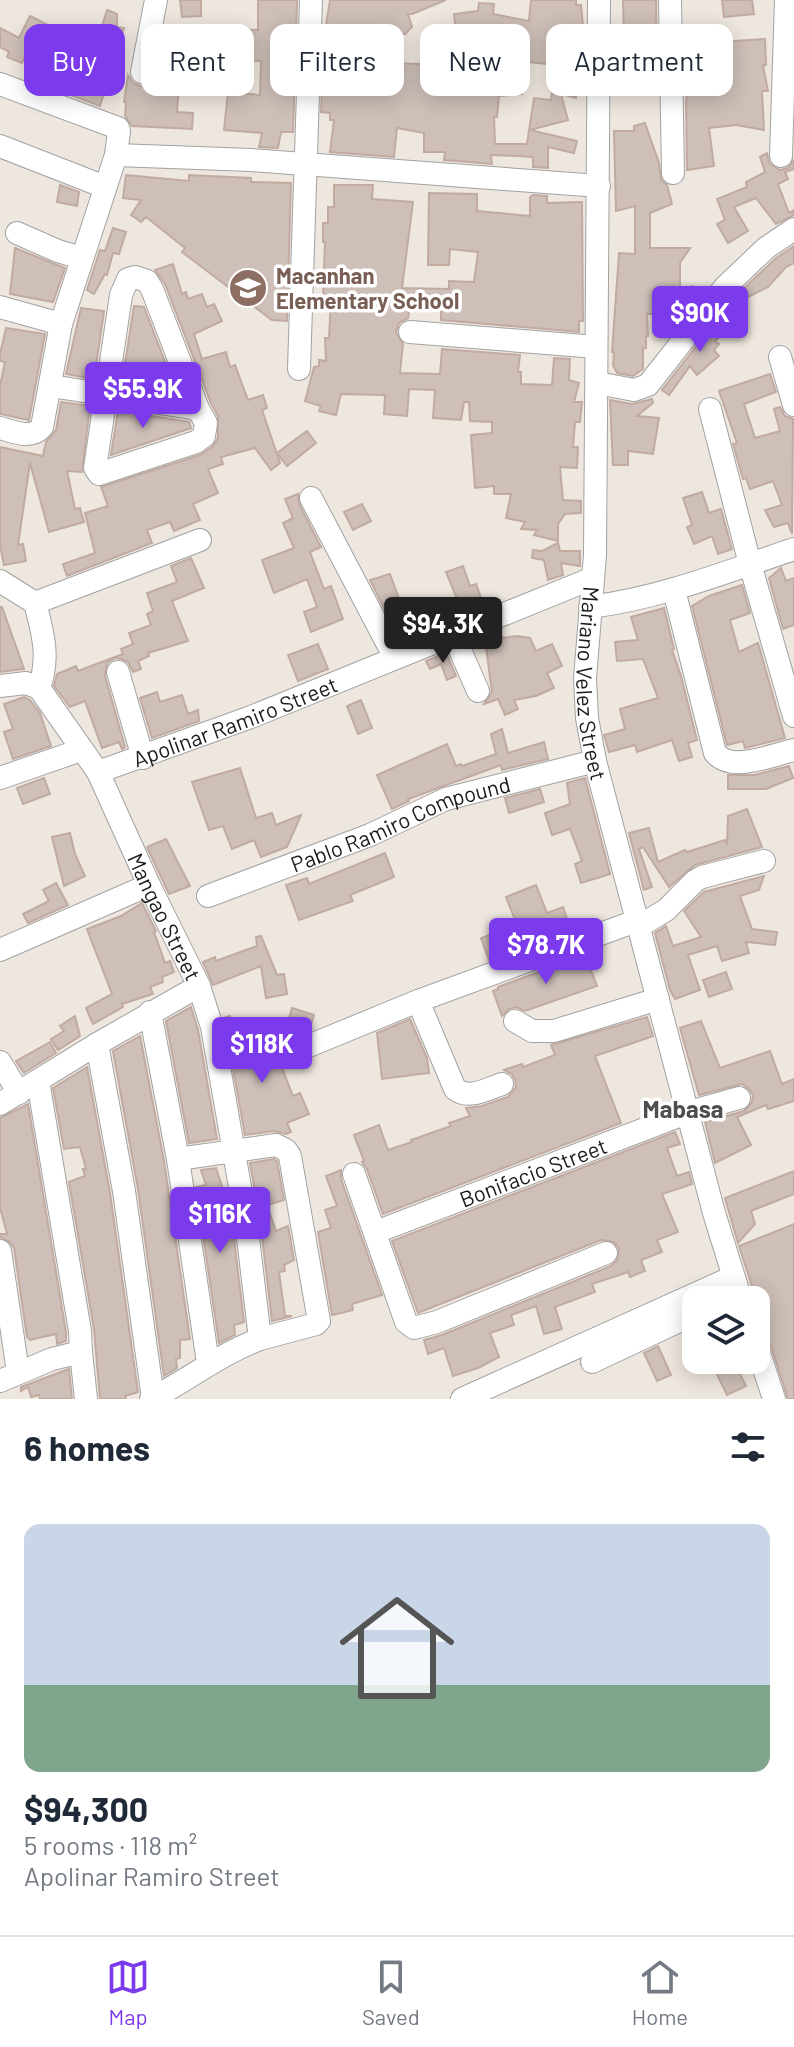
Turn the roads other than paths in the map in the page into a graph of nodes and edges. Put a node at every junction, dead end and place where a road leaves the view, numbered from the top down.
1 (156, 0) edge
2 (311, 0) edge
3 (599, 0) edge
4 (670, 0) edge
5 (789, 11) edge
6 (151, 24) edge
7 (0, 84) edge
8 (0, 146) edge
9 (116, 155) junction
10 (781, 156) dead end
11 (306, 164) junction
12 (673, 173) dead end
13 (599, 186) junction
14 (105, 187) junction
15 (794, 229) edge
16 (17, 233) dead end
17 (81, 258) junction
18 (0, 307) edge
19 (61, 324) junction
20 (410, 332) dead end
21 (596, 347) junction
22 (780, 357) dead end
23 (299, 369) dead end
24 (597, 383) junction
25 (51, 386) junction
26 (105, 396) junction
27 (794, 405) edge
28 (198, 409) junction
29 (710, 409) dead end
30 (0, 428) edge
31 (311, 498) dead end
32 (200, 540) dead end
33 (794, 549) edge
34 (750, 564) junction
35 (593, 578) junction
36 (0, 581) edge
37 (674, 590) junction
38 (35, 603) junction
39 (590, 607) junction
40 (453, 634) junction
41 (395, 658) junction
42 (118, 672) dead end
43 (0, 686) edge
44 (39, 688) junction
45 (478, 691) dead end
46 (794, 716) edge
47 (81, 750) junction
48 (794, 750) edge
49 (143, 758) junction
50 (595, 761) junction
51 (98, 772) junction
52 (0, 778) edge
53 (764, 861) dead end
54 (149, 885) junction
55 (208, 896) dead end
56 (637, 924) junction
57 (0, 950) edge
58 (199, 986) junction
59 (658, 999) junction
60 (418, 1001) junction
61 (150, 1012) junction
62 (515, 1021) dead end
63 (97, 1044) junction
64 (311, 1045) dead end
65 (0, 1062) edge
66 (38, 1081) junction
67 (502, 1084) dead end
68 (739, 1098) dead end
69 (9, 1099) edge
70 (689, 1112) junction
71 (233, 1150) junction
72 (178, 1159) junction
73 (354, 1174) dead end
74 (376, 1232) junction
75 (0, 1251) edge
76 (606, 1253) dead end
77 (732, 1286) edge
78 (682, 1312) edge
79 (682, 1320) edge
80 (260, 1339) junction
81 (81, 1352) junction
82 (592, 1362) dead end
83 (208, 1363) junction
84 (766, 1374) edge
85 (9, 1377) edge
86 (86, 1399) edge
87 (152, 1399) edge
88 (462, 1399) edge
89 (774, 1399) edge

1 - 6 street
2 - 11 street
3 - 13 street, Mariano Velez Street
4 - 12 street
5 - 10 street
7 - 9 street
8 - 14 street
9 - 11 street
9 - 14 street
11 - 13 street
11 - 23 street
13 - 21 street, Mariano Velez Street
14 - 17 street
15 - 24 street
16 - 17 street
17 - 19 street
18 - 19 street
19 - 25 street
20 - 21 street
21 - 24 street, Mariano Velez Street
22 - 27 street
24 - 35 street, Mariano Velez Street
25 - 26 street
25 - 30 street
26 - 28 street
26 - 28 street
26 - 28 street
29 - 34 street
31 - 41 street
32 - 38 street
33 - 34 street
34 - 37 street
34 - 46 street
35 - 39 street, Mariano Velez Street
35 - 40 street, Apolinar Ramiro Street
36 - 38 street
37 - 39 street
37 - 48 street
38 - 44 street
39 - 50 street, Mariano Velez Street
40 - 41 street, Apolinar Ramiro Street
40 - 45 street
41 - 49 street, Apolinar Ramiro Street
42 - 49 street
43 - 44 street
44 - 47 street, Mangao Street
47 - 51 street, Mangao Street
47 - 52 street
49 - 51 street, Apolinar Ramiro Street
50 - 55 street, Pablo Ramiro Compound
50 - 56 street, Mariano Velez Street
51 - 54 street, Mangao Street
53 - 56 street
54 - 57 street
54 - 58 street, Mangao Street
56 - 59 street, Mariano Velez Street
56 - 60 street
58 - 61 street
58 - 71 street, Mangao Street
59 - 62 street
59 - 70 street, Mariano Velez Street
60 - 64 street
60 - 67 street
61 - 63 street
61 - 72 street
63 - 66 street
63 - 87 street
65 - 69 street
66 - 69 street
66 - 81 street
68 - 70 street, Bonifacio Street
70 - 74 street, Bonifacio Street
70 - 77 street, Mariano Velez Street
71 - 72 street
71 - 80 street, Mangao Street
71 - 80 street
72 - 83 street
73 - 74 street
74 - 76 street
75 - 85 street
78 - 88 street
79 - 82 street
80 - 83 street
81 - 85 street
81 - 86 street
83 - 87 street
84 - 89 street

